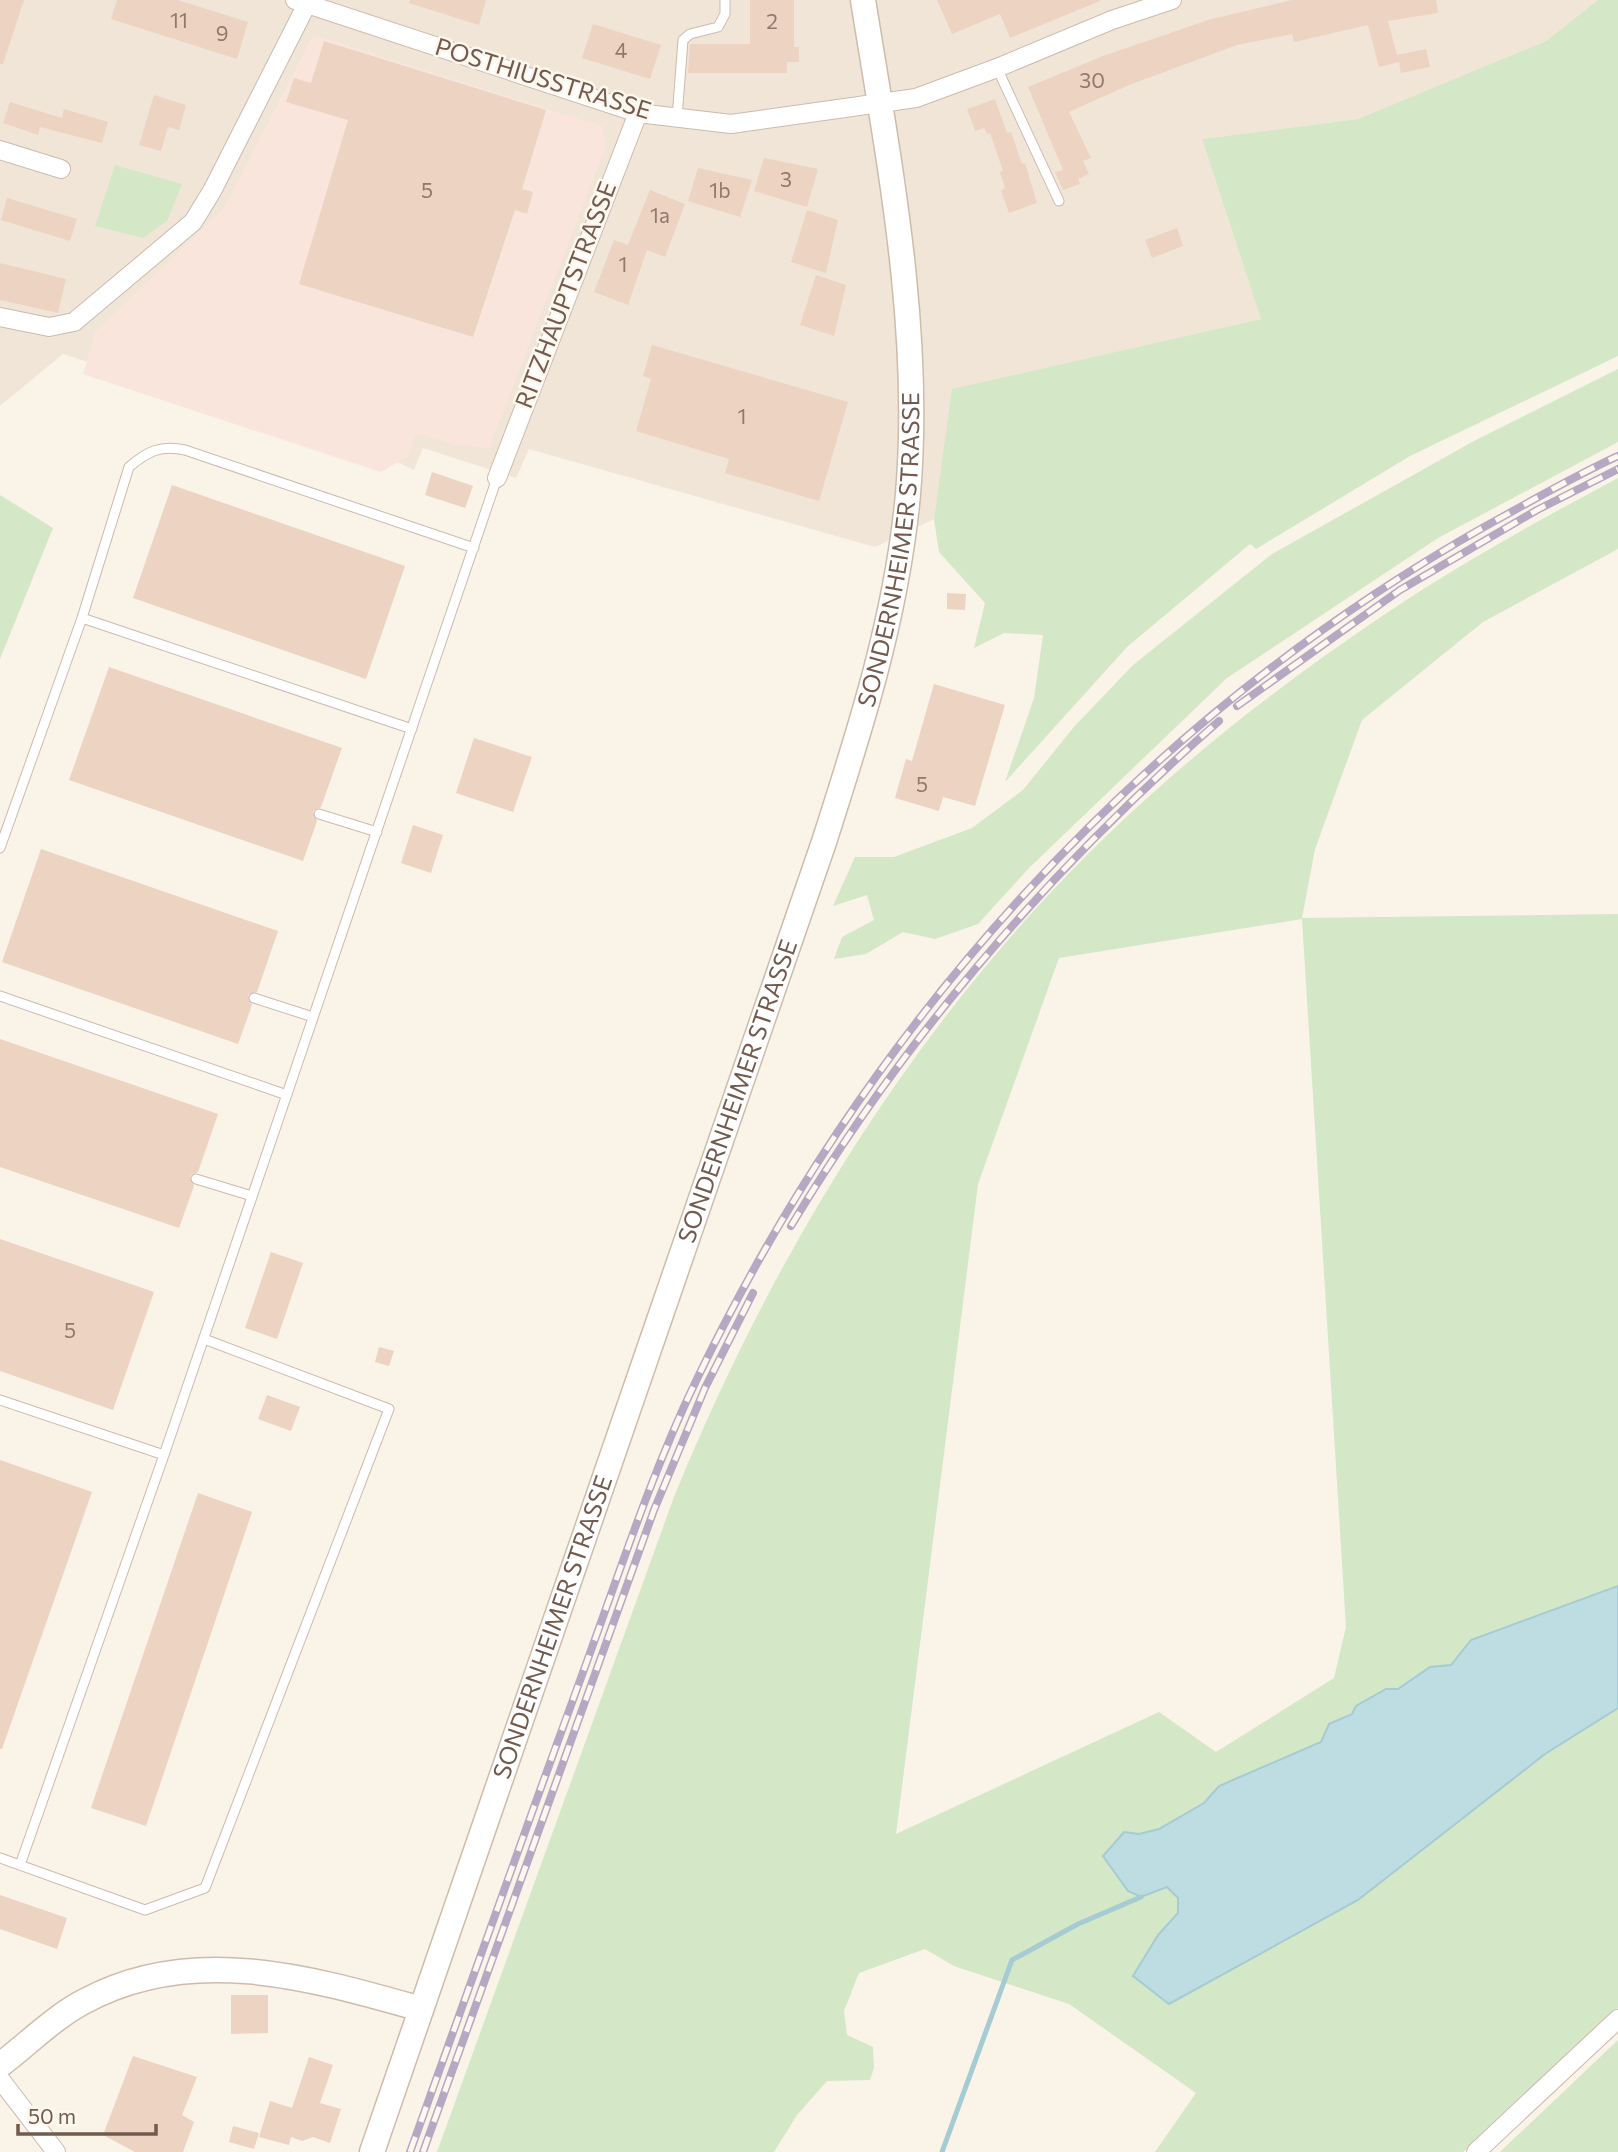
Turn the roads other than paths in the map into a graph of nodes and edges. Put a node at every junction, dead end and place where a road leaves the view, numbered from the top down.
1 (724, 0) edge
2 (863, 0) edge
3 (1172, 0) edge
4 (303, 1) edge
5 (997, 68) junction
6 (879, 103) junction
7 (638, 113) junction
8 (677, 118) junction
9 (0, 150) edge
10 (61, 169) dead end
11 (1059, 201) dead end
12 (0, 317) edge
13 (497, 478) joint
14 (474, 548) junction
15 (82, 618) junction
16 (412, 729) junction
17 (319, 814) dead end
18 (377, 832) junction
19 (0, 848) edge
20 (0, 996) edge
21 (254, 998) dead end
22 (313, 1017) junction
23 (287, 1095) junction
24 (196, 1179) dead end
25 (252, 1196) junction
26 (204, 1339) junction
27 (0, 1400) edge
28 (164, 1455) junction
29 (0, 1858) edge
30 (20, 1865) junction
31 (421, 2009) junction
32 (1618, 2019) edge
33 (0, 2065) edge
34 (0, 2079) edge
35 (55, 2152) edge
36 (372, 2152) edge
37 (1476, 2152) edge

1 - 8 lane
2 - 6 main road, SONDERNHEIMER STRASSE
3 - 5 street, POSTHIUSSTRASSE
4 - 7 street, POSTHIUSSTRASSE
4 - 12 street
5 - 6 street, POSTHIUSSTRASSE
5 - 11 lane
6 - 8 street, POSTHIUSSTRASSE
6 - 31 main road, SONDERNHEIMER STRASSE
7 - 8 street, POSTHIUSSTRASSE
7 - 13 street, RITZHAUPTSTRASSE
9 - 10 street
13 - 14 lane
14 - 15 lane
14 - 16 lane
15 - 16 lane
15 - 19 lane
16 - 18 lane
17 - 18 lane
18 - 22 lane
20 - 23 lane
21 - 22 lane
22 - 23 lane
23 - 25 lane
24 - 25 lane
25 - 26 lane
26 - 28 lane
26 - 30 lane
27 - 28 lane
28 - 30 lane
29 - 30 lane
31 - 33 main road
31 - 36 main road, SONDERNHEIMER STRASSE
32 - 37 street
34 - 35 street

